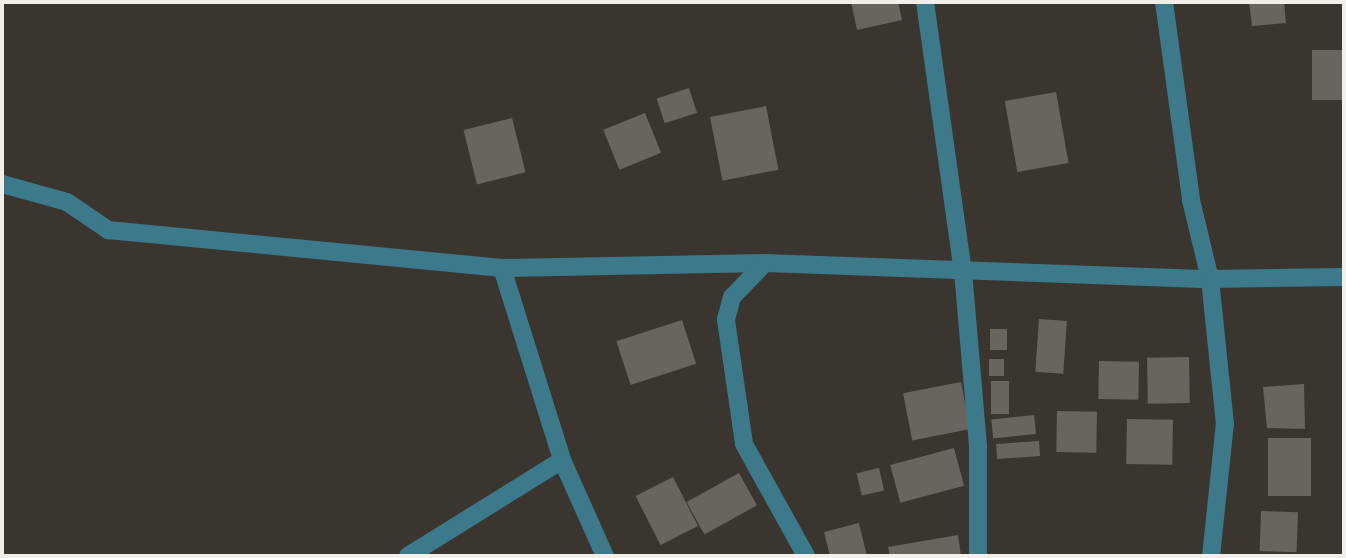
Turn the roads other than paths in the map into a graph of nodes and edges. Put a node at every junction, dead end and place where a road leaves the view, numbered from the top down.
1 (925, 2) edge
2 (1164, 2) edge
3 (2, 184) edge
4 (765, 263) junction
5 (502, 268) junction
6 (963, 271) junction
7 (1344, 277) edge
8 (1210, 279) junction
9 (562, 460) junction
10 (408, 556) edge
11 (605, 556) edge
12 (806, 556) edge
13 (978, 556) edge
14 (1212, 556) edge

1 - 6 street
2 - 8 street
3 - 5 street
4 - 5 street
4 - 6 street
4 - 12 street
5 - 9 street
6 - 8 street
6 - 13 street
7 - 8 street
8 - 14 street
9 - 10 street
9 - 11 street

